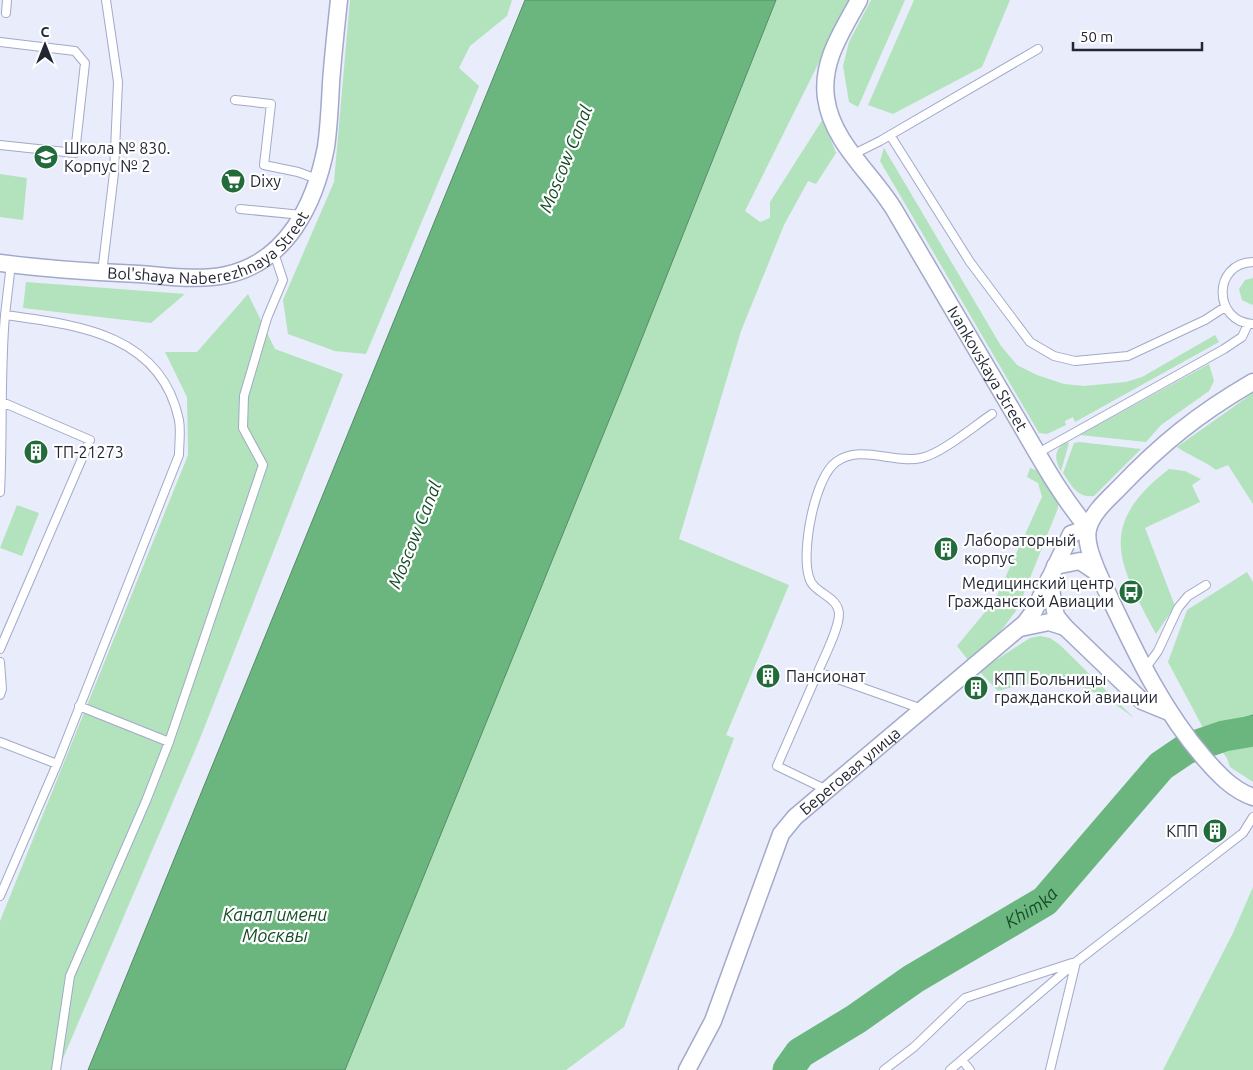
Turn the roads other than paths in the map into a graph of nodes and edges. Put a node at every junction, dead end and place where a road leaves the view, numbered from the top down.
1 (7, 0) edge
2 (106, 0) edge
3 (339, 0) edge
4 (859, 0) edge
5 (6, 12) dead end
6 (0, 42) edge
7 (1038, 49) dead end
8 (235, 100) dead end
9 (890, 135) junction
10 (0, 145) edge
11 (852, 155) junction
12 (317, 179) junction
13 (240, 209) dead end
14 (302, 215) junction
15 (274, 253) junction
16 (1253, 262) edge
17 (5, 264) edge
18 (102, 273) junction
19 (1225, 307) junction
20 (5, 315) junction
21 (1251, 324) edge
22 (1253, 382) edge
23 (2, 402) junction
24 (992, 414) dead end
25 (1038, 453) junction
26 (0, 492) edge
27 (1088, 528) junction
28 (1052, 573) junction
29 (1098, 573) junction
30 (1206, 585) dead end
31 (1065, 627) junction
32 (1020, 628) junction
33 (0, 649) edge
34 (0, 662) edge
35 (1144, 670) junction
36 (818, 672) junction
37 (0, 694) edge
38 (79, 706) junction
39 (922, 709) junction
40 (1169, 712) junction
41 (0, 742) edge
42 (169, 742) junction
43 (58, 764) junction
44 (827, 790) junction
45 (1253, 796) edge
46 (1253, 817) edge
47 (0, 896) edge
48 (1076, 962) junction
49 (962, 1060) junction
50 (56, 1070) edge
51 (687, 1070) edge
52 (884, 1070) edge
53 (950, 1070) edge
54 (970, 1070) edge
55 (1050, 1070) edge

1 - 5 lane
2 - 18 lane
3 - 12 street, Bol'shaya Naberezhnaya Street
4 - 11 street, Ivankovskaya Street
6 - 10 lane
7 - 9 lane
8 - 12 lane
9 - 11 lane
9 - 19 lane
11 - 25 street, Ivankovskaya Street
12 - 14 street, Bol'shaya Naberezhnaya Street
13 - 14 lane
14 - 15 street, Bol'shaya Naberezhnaya Street
15 - 18 street, Bol'shaya Naberezhnaya Street
15 - 42 lane
16 - 19 lane
17 - 18 street, Bol'shaya Naberezhnaya Street
17 - 20 lane
19 - 21 lane
20 - 23 lane
20 - 38 lane
21 - 25 lane
22 - 27 street
23 - 26 lane
23 - 33 lane
24 - 36 lane
25 - 27 street, Ivankovskaya Street
27 - 28 street, Береговая улица
27 - 29 street
28 - 29 street
28 - 31 street
28 - 32 street, Береговая улица
29 - 35 street
30 - 35 lane
31 - 32 street
31 - 40 street
32 - 39 street, Береговая улица
34 - 37 lane
35 - 40 street
36 - 39 lane
36 - 44 lane
38 - 42 lane
38 - 43 lane
39 - 44 street, Береговая улица
40 - 45 street
41 - 43 lane
42 - 50 lane
43 - 47 lane
44 - 51 street, Береговая улица
46 - 48 lane
48 - 49 lane
48 - 52 lane
48 - 55 lane
49 - 53 lane
49 - 54 lane

